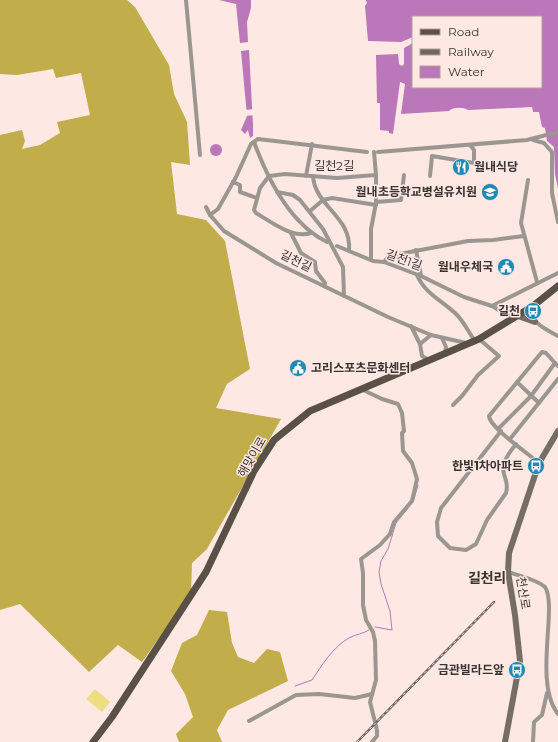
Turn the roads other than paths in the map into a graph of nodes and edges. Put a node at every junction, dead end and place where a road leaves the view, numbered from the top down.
1 (186, 0) edge
2 (558, 132) edge
3 (256, 140) junction
4 (527, 140) junction
5 (312, 144) junction
6 (470, 145) junction
7 (367, 152) dead end
8 (200, 155) dead end
9 (376, 175) junction
10 (404, 175) dead end
11 (270, 176) junction
12 (306, 176) junction
13 (313, 176) junction
14 (430, 176) dead end
15 (528, 180) dead end
16 (234, 182) junction
17 (277, 192) junction
18 (257, 198) junction
19 (323, 200) junction
20 (376, 203) junction
21 (206, 207) dead end
22 (310, 212) junction
23 (210, 215) junction
24 (558, 222) edge
25 (291, 232) junction
26 (311, 234) junction
27 (524, 236) junction
28 (329, 243) junction
29 (337, 246) dead end
30 (416, 250) junction
31 (349, 251) junction
32 (371, 260) junction
33 (384, 262) junction
34 (558, 273) edge
35 (419, 276) junction
36 (537, 282) junction
37 (324, 286) junction
38 (558, 286) edge
39 (344, 296) junction
40 (492, 306) junction
41 (533, 306) junction
42 (518, 316) junction
43 (535, 322) junction
44 (411, 325) junction
45 (431, 335) junction
46 (558, 336) edge
47 (442, 338) junction
48 (477, 340) junction
49 (420, 344) junction
50 (466, 344) junction
51 (445, 353) junction
52 (425, 358) junction
53 (557, 364) edge
54 (558, 379) edge
55 (517, 382) junction
56 (361, 389) junction
57 (531, 396) junction
58 (539, 403) junction
59 (453, 405) dead end
60 (500, 430) junction
61 (558, 431) edge
62 (510, 439) junction
63 (516, 444) junction
64 (539, 463) junction
65 (508, 572) junction
66 (548, 688) junction
67 (372, 694) junction
68 (558, 714) edge
69 (249, 721) dead end
70 (93, 742) edge
71 (372, 742) edge
72 (505, 742) edge
73 (533, 742) edge

1 - 8 street
2 - 4 street
3 - 5 street
3 - 11 street
3 - 16 street
4 - 6 street
4 - 24 street
5 - 7 street
5 - 12 street
6 - 9 street
6 - 14 street
9 - 13 street, 길천2길
9 - 20 street
10 - 20 street
11 - 12 street, 길천2길
11 - 17 street
11 - 18 street
12 - 13 street, 길천2길
13 - 19 street
15 - 27 street
16 - 18 street
16 - 23 street
17 - 22 street
17 - 26 street
18 - 25 street
19 - 20 street
19 - 22 street
19 - 31 street
20 - 32 street
21 - 23 street, 길천길
22 - 28 street
23 - 37 street, 길천길
25 - 26 street
25 - 37 street
26 - 28 street
27 - 30 street
27 - 36 street
28 - 39 street
29 - 31 street, 길천1길
30 - 33 street
30 - 35 street
31 - 32 street, 길천1길
32 - 33 street, 길천1길
33 - 35 street, 길천1길
34 - 36 street
35 - 40 street, 길천1길
35 - 48 street
36 - 40 street
37 - 39 street, 길천길
38 - 41 main road, 해맞이로
39 - 44 street, 길천길
40 - 42 street, 길천1길
41 - 42 main road, 해맞이로
41 - 43 street
42 - 43 street
42 - 48 main road, 해맞이로
43 - 46 street
44 - 45 street, 길천길
44 - 49 street
45 - 47 street, 길천길
45 - 49 street
47 - 50 street, 길천길
47 - 51 street
48 - 50 main road, 해맞이로
48 - 59 street
49 - 52 street
50 - 51 main road, 해맞이로
51 - 52 main road, 해맞이로
52 - 56 main road, 해맞이로
53 - 55 street
53 - 57 street
54 - 58 street
55 - 57 street
55 - 60 street
56 - 67 street
56 - 70 main road, 해맞이로
57 - 58 street
57 - 60 street
58 - 62 street
60 - 62 street
60 - 63 street
61 - 64 street, 천산로
62 - 63 street
63 - 64 street
64 - 65 street, 천산로
65 - 66 street
65 - 72 street, 천산로
66 - 68 street
66 - 73 street
67 - 69 street
67 - 71 street

